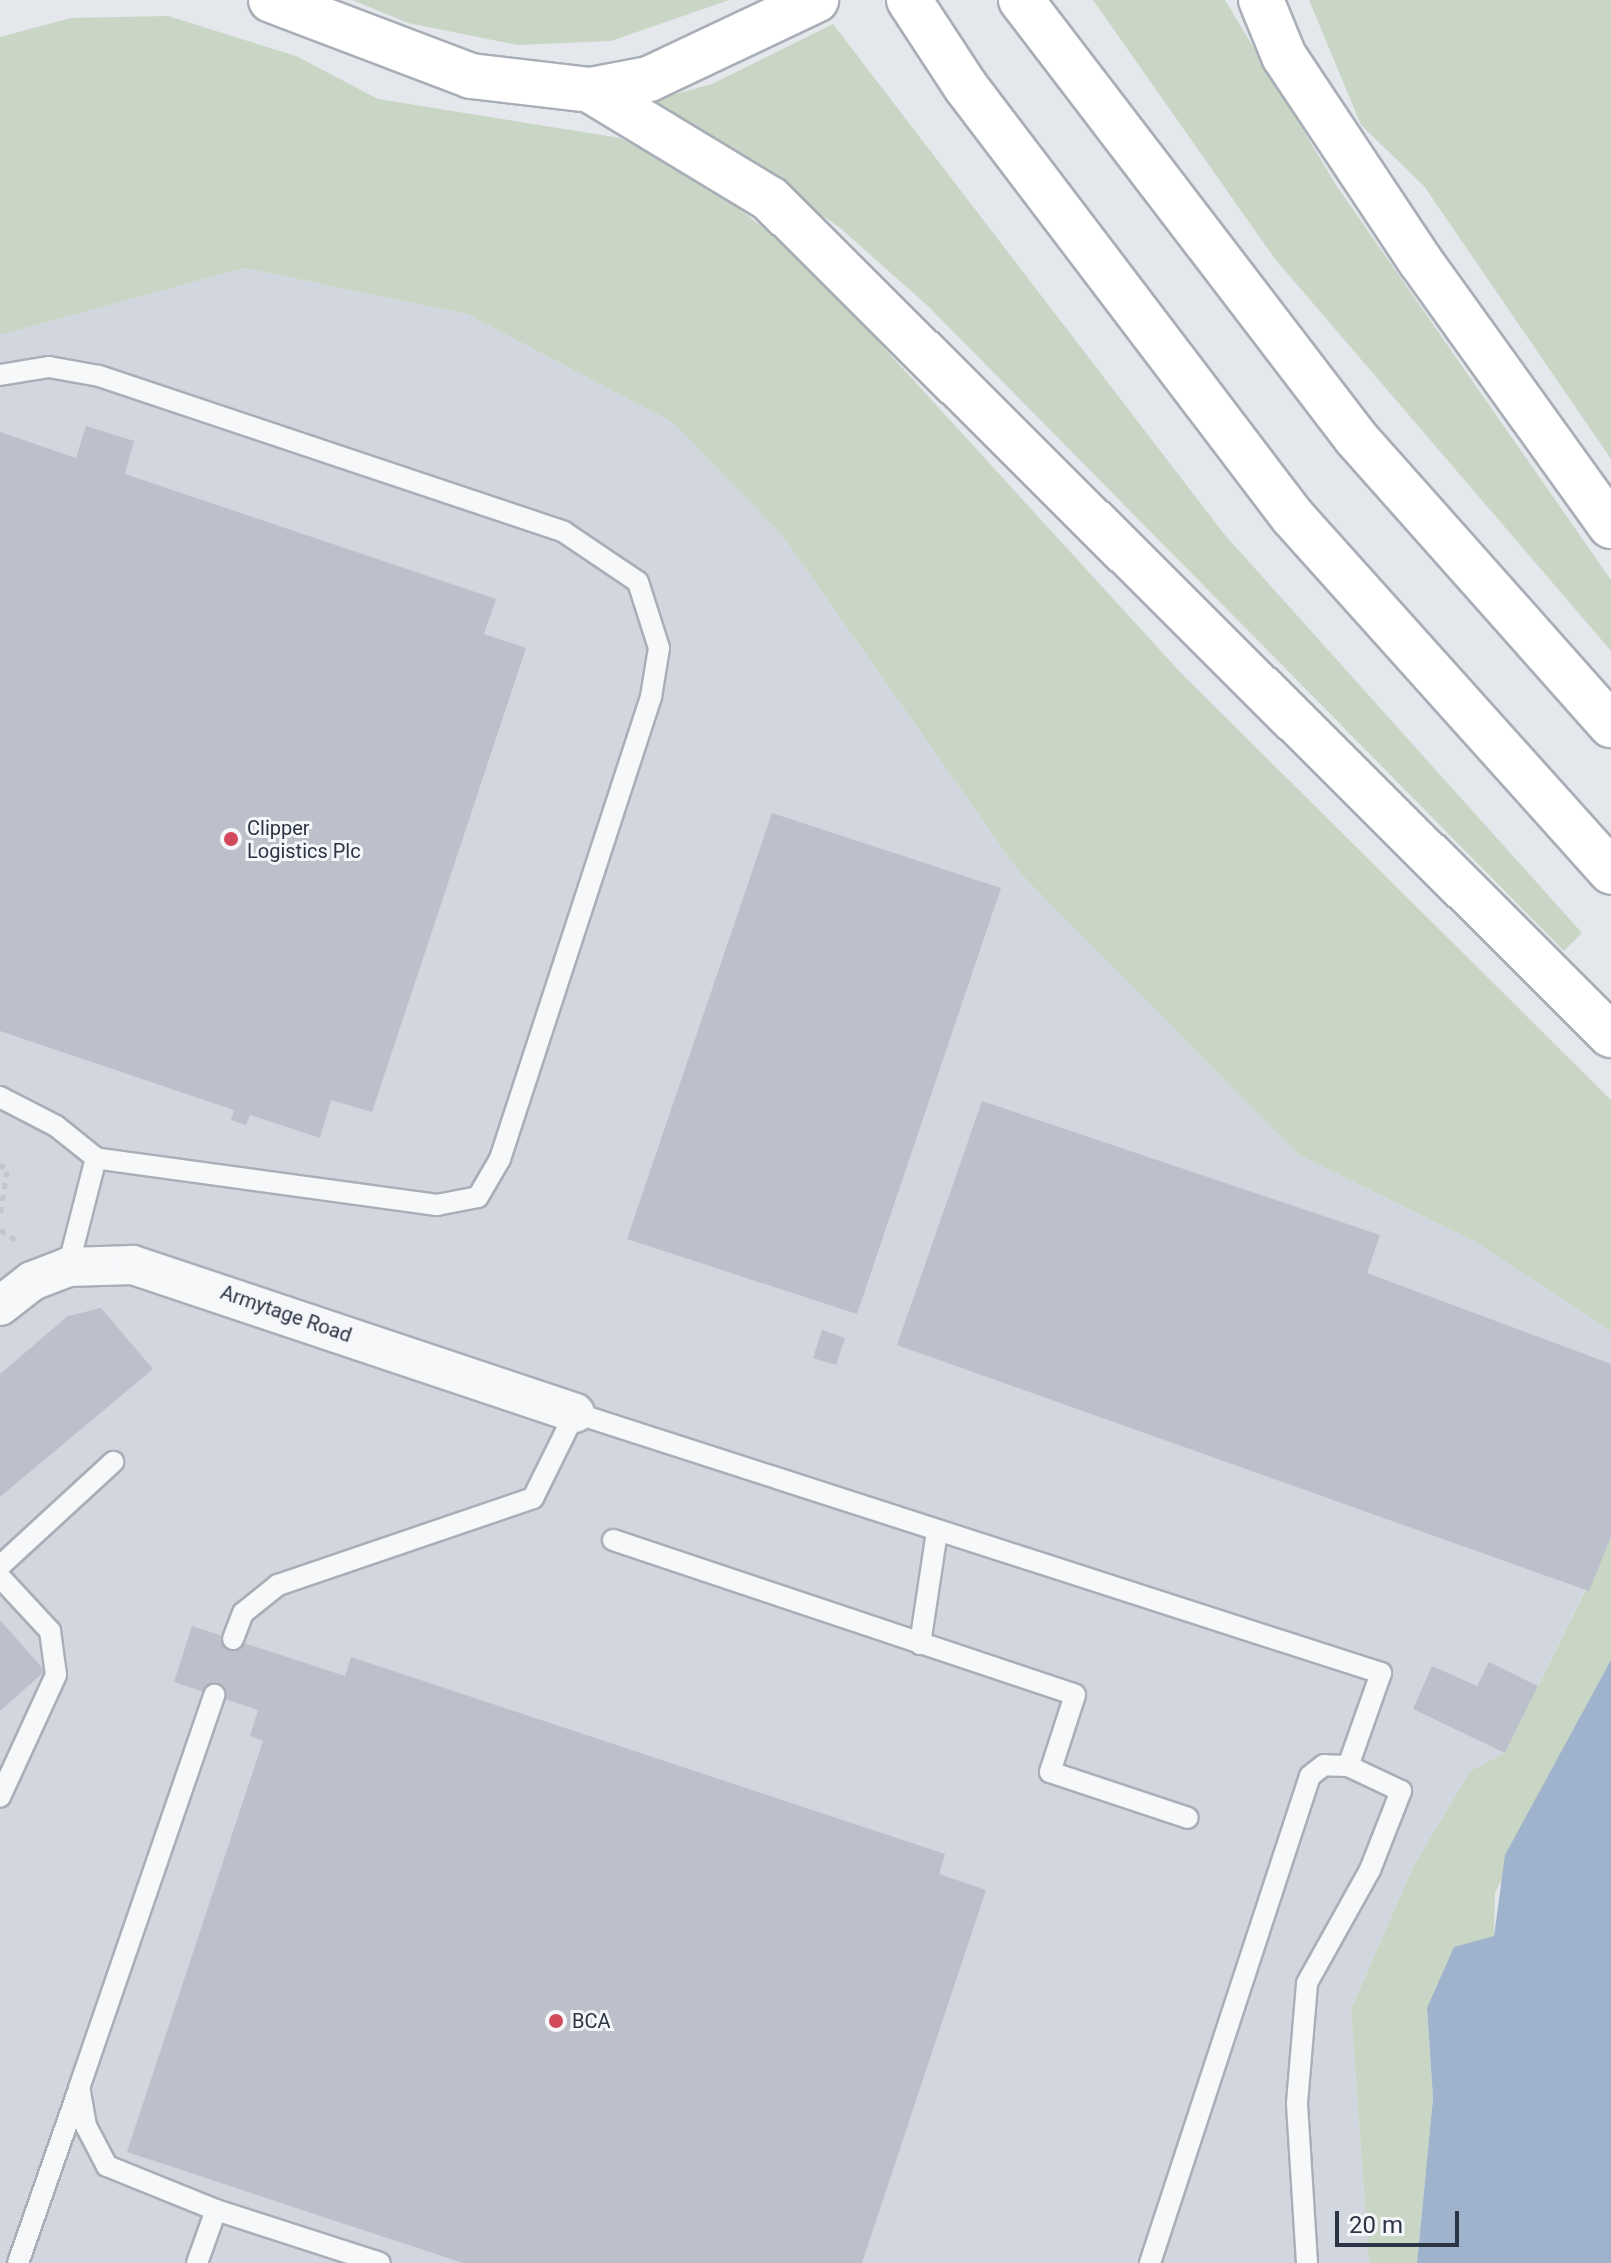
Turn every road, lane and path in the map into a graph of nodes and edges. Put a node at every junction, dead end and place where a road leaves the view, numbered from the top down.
1 (271, 0) edge
2 (816, 0) edge
3 (909, 0) edge
4 (1021, 0) edge
5 (1261, 0) edge
6 (590, 90) junction
7 (0, 375) edge
8 (1611, 526) edge
9 (1611, 725) edge
10 (1611, 872) edge
11 (1611, 1035) edge
12 (0, 1097) edge
13 (96, 1158) junction
14 (0, 1164) edge
15 (0, 1216) edge
16 (68, 1267) junction
17 (0, 1306) edge
18 (575, 1413) junction
19 (113, 1462) dead end
20 (937, 1532) junction
21 (613, 1540) dead end
22 (0, 1566) edge
23 (0, 1577) edge
24 (233, 1639) dead end
25 (920, 1644) junction
26 (214, 1695) dead end
27 (1348, 1766) junction
28 (0, 1797) edge
29 (1188, 1818) dead end
30 (79, 2088) junction
31 (216, 2210) junction
32 (18, 2263) edge
33 (197, 2263) edge
34 (380, 2263) edge
35 (1150, 2263) edge
36 (1307, 2263) edge

1 - 6 highway
2 - 6 highway
3 - 10 highway
4 - 9 highway
5 - 8 highway
6 - 11 highway
7 - 13 lane
12 - 13 lane
13 - 16 lane
14 - 15 path
16 - 17 street, Armytage Road
16 - 18 street, Armytage Road
18 - 20 lane
18 - 24 lane
19 - 22 lane
20 - 25 lane
20 - 27 lane
21 - 25 lane
23 - 28 lane
25 - 29 lane
26 - 30 lane
27 - 35 lane
27 - 36 lane
30 - 31 lane
30 - 32 lane
31 - 33 lane
31 - 34 lane

